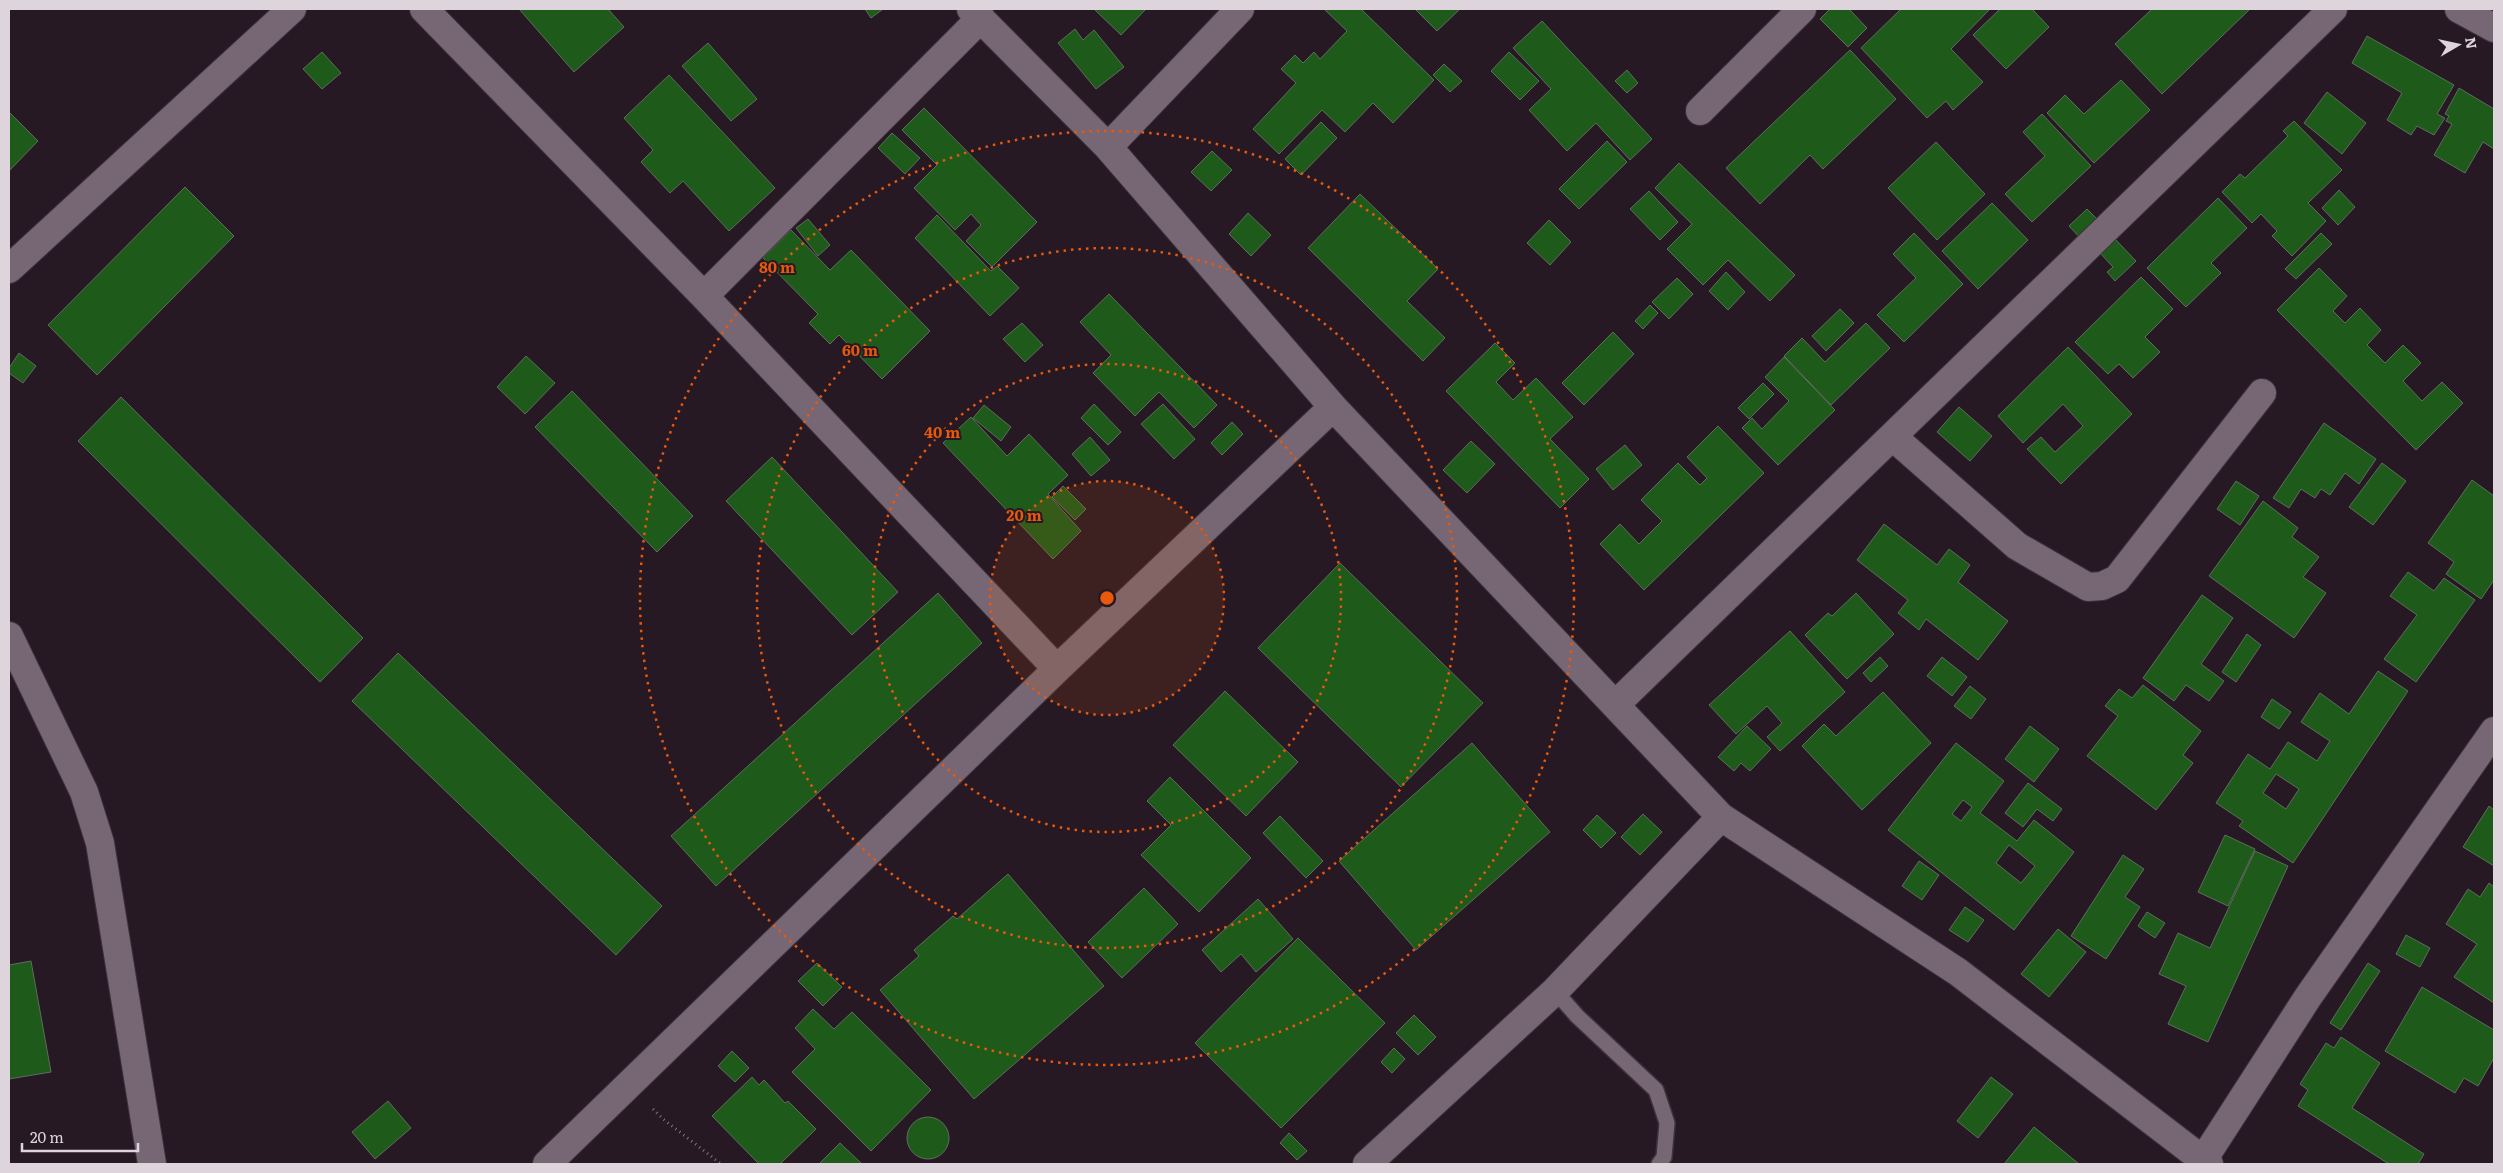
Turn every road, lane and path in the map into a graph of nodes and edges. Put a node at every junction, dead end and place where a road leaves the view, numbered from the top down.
1 (292, 9) edge
2 (424, 9) edge
3 (1240, 9) edge
4 (1802, 9) edge
5 (2333, 9) edge
6 (2459, 9) edge
7 (976, 14) edge
8 (2494, 28) edge
9 (1700, 111) dead end
10 (1108, 147) junction
11 (9, 269) edge
12 (704, 296) junction
13 (2262, 393) dead end
14 (1333, 407) junction
15 (1893, 437) junction
16 (9, 636) edge
17 (1057, 669) junction
18 (1615, 705) junction
19 (2494, 731) edge
20 (1721, 817) junction
21 (1555, 991) junction
22 (631, 1084) junction
23 (2206, 1162) edge
24 (152, 1164) edge
25 (547, 1164) edge
26 (721, 1164) edge
27 (1367, 1164) edge
28 (1659, 1164) edge

1 - 11 street
2 - 12 street
3 - 10 street
4 - 9 street
5 - 15 street
6 - 8 street
7 - 10 street
7 - 12 street
10 - 14 street
12 - 17 street
13 - 15 street
14 - 17 street
14 - 18 street
15 - 18 street
16 - 24 street
17 - 22 street
18 - 20 street
19 - 23 street
20 - 21 street
20 - 23 street
21 - 27 street
21 - 28 lane
22 - 25 street
22 - 26 path

